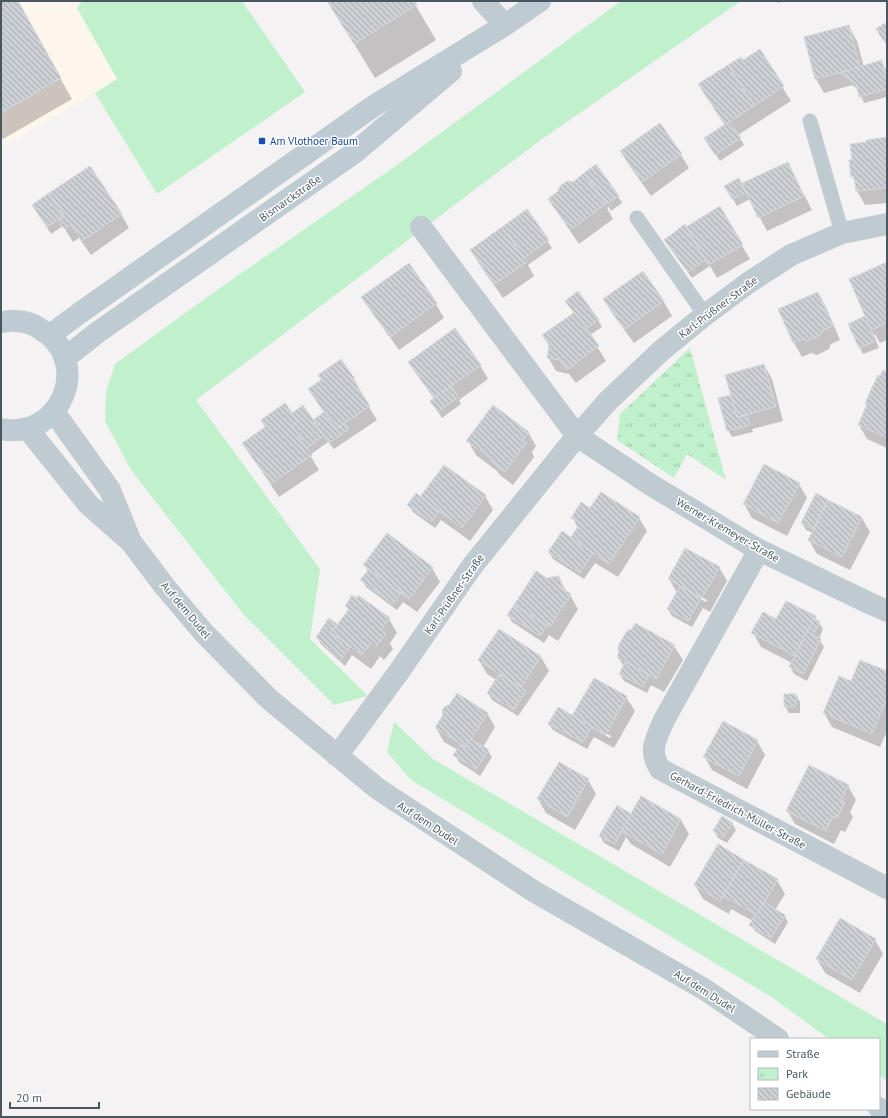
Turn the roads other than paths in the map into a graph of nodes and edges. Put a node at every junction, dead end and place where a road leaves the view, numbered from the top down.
1 (483, 1) edge
2 (540, 1) edge
3 (505, 25) junction
4 (810, 120) dead end
5 (637, 218) dead end
6 (887, 224) edge
7 (421, 227) dead end
8 (842, 233) junction
9 (705, 315) junction
10 (1, 322) edge
11 (50, 335) junction
12 (65, 358) junction
13 (54, 412) junction
14 (28, 428) junction
15 (1, 429) edge
16 (577, 436) junction
17 (131, 542) junction
18 (759, 550) junction
19 (887, 611) edge
20 (337, 756) junction
21 (887, 888) edge
22 (777, 1038) edge

1 - 3 street
2 - 3 main road, Bismarckstraße
3 - 11 main road, Bismarckstraße
3 - 12 main road, Bismarckstraße
4 - 8 lane
5 - 9 lane
6 - 8 street, Karl-Prüßner-Straße
7 - 16 street
8 - 9 street, Karl-Prüßner-Straße
9 - 16 street, Karl-Prüßner-Straße
10 - 11 main road
11 - 12 main road
12 - 13 main road
13 - 14 main road
13 - 17 street, Auf dem Dudel
14 - 15 main road
14 - 17 street, Auf dem Dudel
16 - 18 street, Werner-Kremeyer-Straße
16 - 20 street, Karl-Prüßner-Straße
17 - 20 street, Auf dem Dudel
18 - 19 street, Werner-Kremeyer-Straße
18 - 21 street, Gerhard-Friedrich-Müller-Straße
20 - 22 street, Auf dem Dudel

